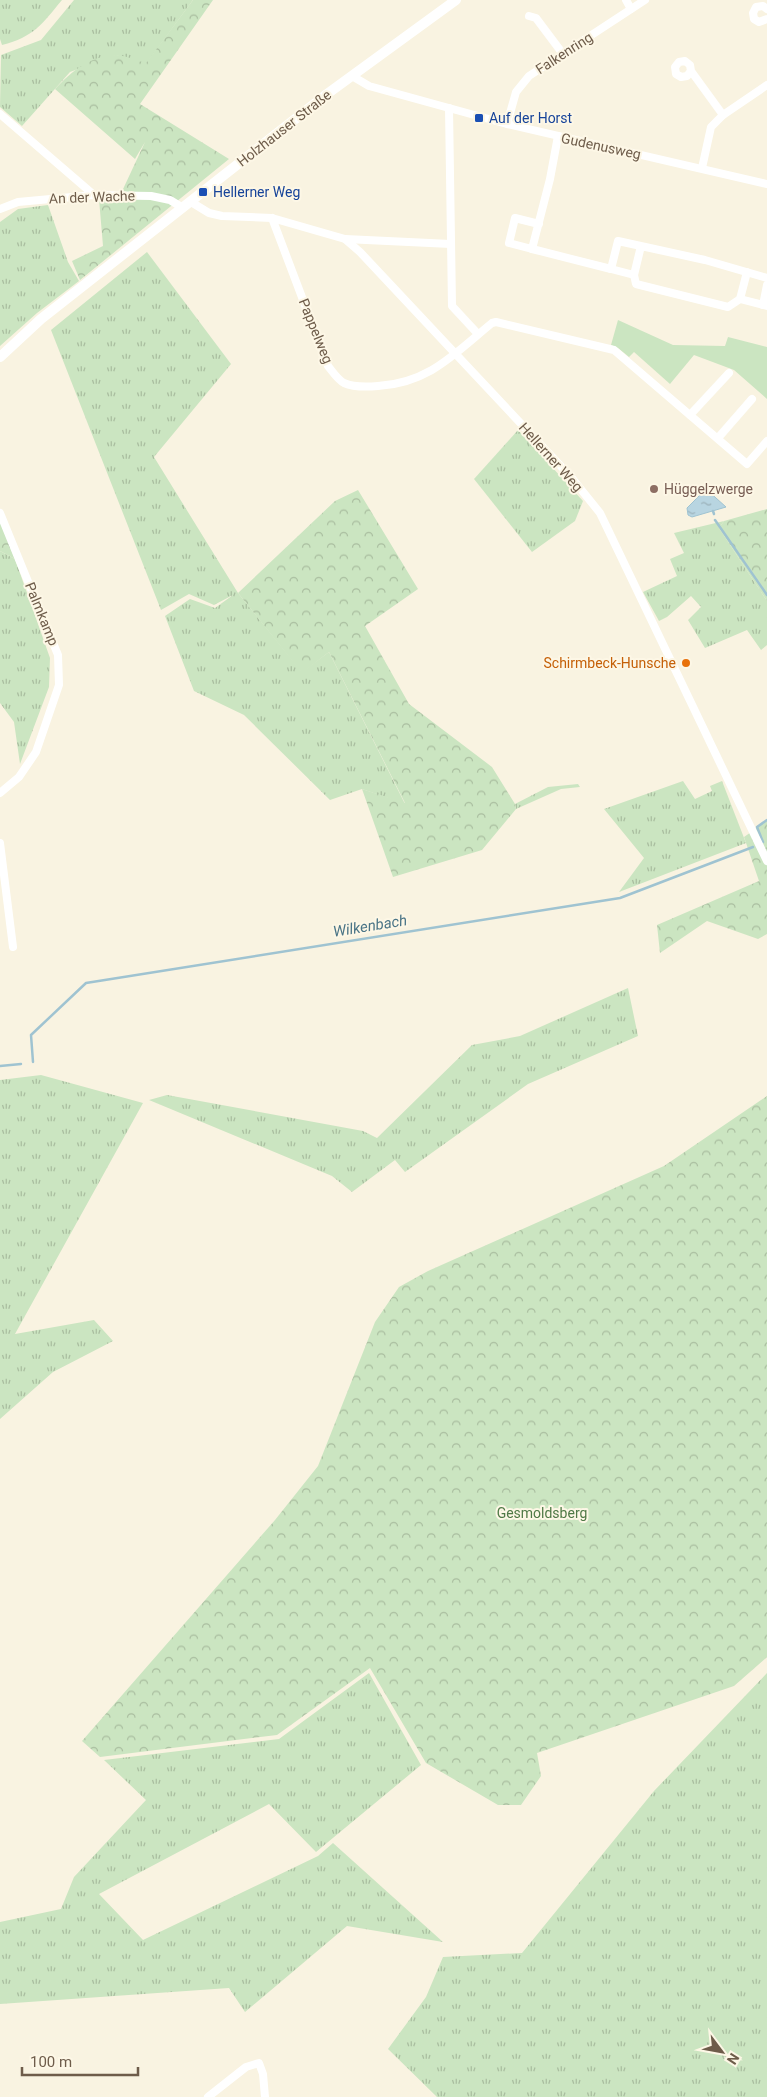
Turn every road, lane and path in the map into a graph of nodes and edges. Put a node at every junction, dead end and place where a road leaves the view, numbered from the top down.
1 (626, 0) edge
2 (645, 0) edge
3 (451, 1) edge
4 (632, 9) junction
5 (767, 9) edge
6 (529, 16) dead end
7 (767, 19) edge
8 (563, 54) junction
9 (690, 71) dead end
10 (352, 76) junction
11 (767, 85) edge
12 (449, 108) junction
13 (0, 114) edge
14 (723, 115) junction
15 (507, 124) junction
16 (558, 136) junction
17 (702, 168) junction
18 (767, 184) edge
19 (94, 195) junction
20 (187, 205) junction
21 (0, 209) edge
22 (272, 218) junction
23 (538, 224) junction
24 (345, 239) junction
25 (450, 244) junction
26 (641, 246) junction
27 (532, 249) junction
28 (611, 269) junction
29 (746, 272) junction
30 (634, 275) junction
31 (767, 278) edge
32 (767, 285) edge
33 (740, 299) junction
34 (765, 305) edge
35 (478, 334) junction
36 (456, 354) junction
37 (0, 357) edge
38 (728, 372) dead end
39 (752, 399) dead end
40 (690, 415) junction
41 (718, 438) junction
42 (767, 441) edge
43 (0, 513) edge
44 (0, 793) edge
45 (0, 843) edge
46 (767, 861) edge
47 (13, 947) dead end
48 (208, 2097) edge
49 (265, 2097) edge

1 - 4 street
2 - 4 street, Falkenring
3 - 10 street, Holzhauser Straße
4 - 8 street, Falkenring
5 - 7 street
6 - 8 street
8 - 15 street, Falkenring
9 - 14 street
10 - 12 street, Gudenusweg
10 - 20 street, Holzhauser Straße
11 - 14 street
12 - 15 street, Gudenusweg
12 - 25 street
13 - 19 street
14 - 17 street
15 - 16 street, Gudenusweg
16 - 17 street, Gudenusweg
16 - 23 street
17 - 18 street, Gudenusweg
19 - 20 street, An der Wache
19 - 21 street, An der Wache
20 - 22 street, Hellerner Weg
20 - 37 street, Holzhauser Straße
22 - 24 street, Hellerner Weg
22 - 36 street, Pappelweg
23 - 27 street
23 - 27 street
24 - 25 street
24 - 36 street, Hellerner Weg
25 - 35 street
26 - 28 street
26 - 29 street
26 - 30 street
27 - 28 street
28 - 30 street
29 - 31 street
29 - 33 street
30 - 33 street
32 - 34 street
33 - 34 street
35 - 36 street, Pappelweg
35 - 40 street, Pappelweg
36 - 46 street, Hellerner Weg
38 - 40 street
39 - 41 street
40 - 41 street, Pappelweg
41 - 42 street, Pappelweg
43 - 44 street, Palmkamp
45 - 47 street
48 - 49 street

